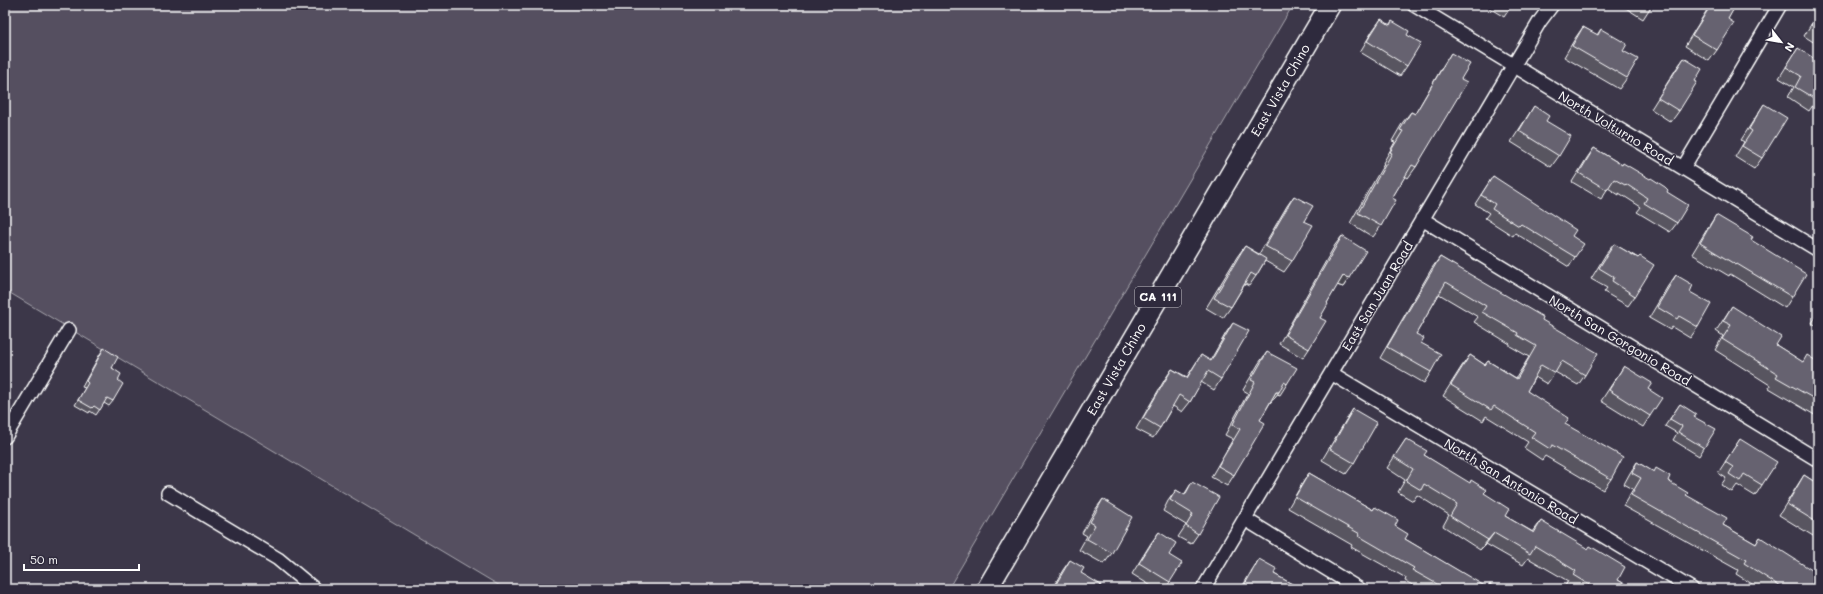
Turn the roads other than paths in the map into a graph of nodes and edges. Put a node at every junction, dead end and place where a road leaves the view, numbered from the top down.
1 (1330, 5) edge
2 (1414, 5) edge
3 (1552, 5) edge
4 (1780, 5) edge
5 (1513, 66) junction
6 (1683, 168) junction
7 (1422, 219) junction
8 (1818, 250) edge
9 (69, 330) dead end
10 (1331, 374) junction
11 (5, 437) edge
12 (1818, 460) edge
13 (168, 493) dead end
14 (1245, 519) junction
15 (314, 589) edge
16 (986, 589) edge
17 (1203, 589) edge
18 (1359, 589) edge
19 (1692, 589) edge

1 - 16 main road, East Vista Chino / CA 111
2 - 5 street, North Volturno Road
3 - 5 street, East San Juan Road
4 - 6 street
5 - 6 street, North Volturno Road
5 - 7 street, East San Juan Road
6 - 8 street, North Volturno Road
7 - 10 street, East San Juan Road
7 - 12 street, North San Gorgonio Road
9 - 11 street
10 - 14 street, East San Juan Road
10 - 19 street, North San Antonio Road
13 - 15 street
14 - 17 street, East San Juan Road
14 - 18 street

